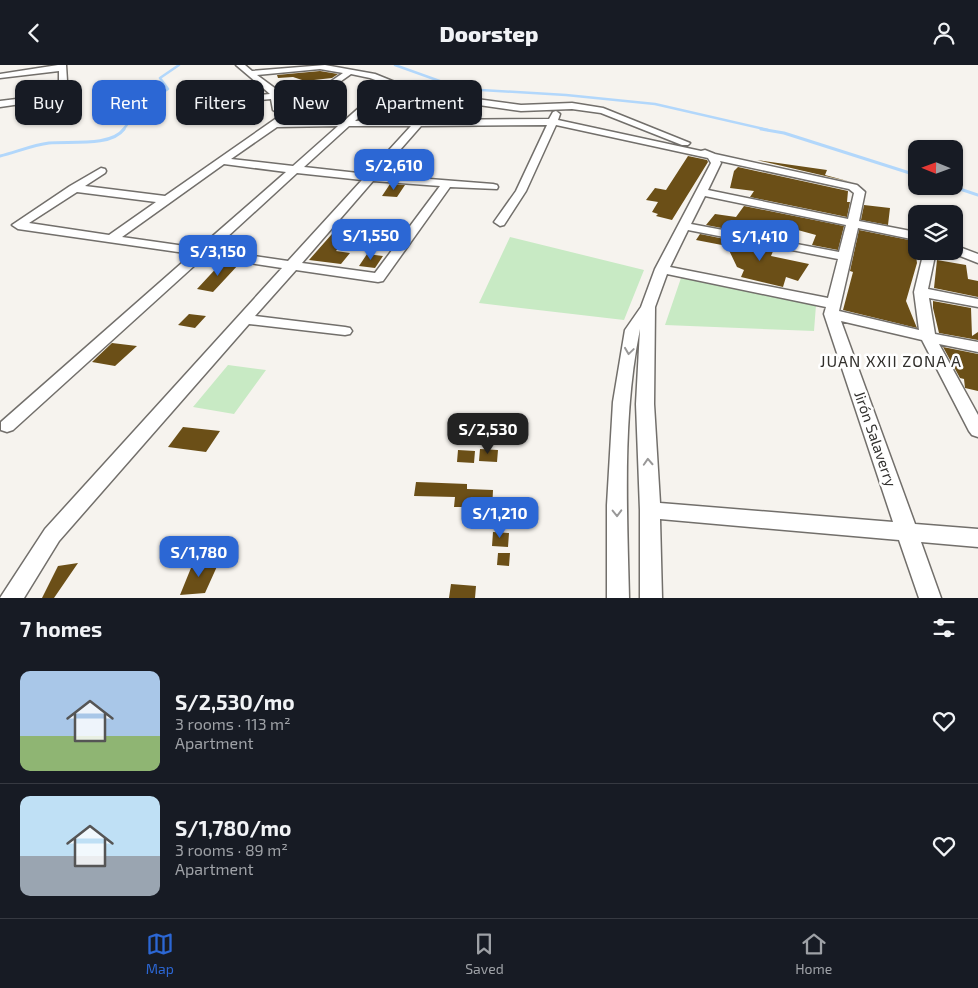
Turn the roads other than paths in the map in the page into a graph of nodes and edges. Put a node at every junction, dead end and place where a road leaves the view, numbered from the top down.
1 (240, 65) edge
2 (315, 66) edge
3 (61, 67) edge
4 (349, 72) junction
5 (252, 73) junction
6 (0, 76) edge
7 (337, 80) edge
8 (383, 80) edge
9 (274, 97) joint
10 (264, 98) edge
11 (482, 103) edge
12 (0, 104) edge
13 (558, 106) junction
14 (357, 114) edge
15 (554, 122) junction
16 (347, 123) joint
17 (357, 123) edge
18 (482, 123) edge
19 (274, 124) edge
20 (345, 125) edge
21 (416, 125) edge
22 (711, 156) junction
23 (221, 161) junction
24 (295, 169) junction
25 (101, 171) dead end
26 (370, 177) junction
27 (447, 184) junction
28 (493, 187) dead end
29 (74, 188) junction
30 (701, 192) junction
31 (167, 200) junction
32 (500, 222) dead end
33 (853, 222) junction
34 (684, 226) junction
35 (908, 235) edge
36 (111, 239) junction
37 (202, 252) junction
38 (963, 253) edge
39 (845, 257) junction
40 (978, 259) edge
41 (928, 260) edge
42 (291, 266) junction
43 (662, 269) junction
44 (922, 292) junction
45 (978, 303) edge
46 (648, 307) junction
47 (833, 309) junction
48 (243, 319) junction
49 (345, 331) dead end
50 (928, 337) junction
51 (978, 347) edge
52 (7, 427) dead end
53 (978, 431) edge
54 (650, 510) junction
55 (908, 531) junction
56 (978, 538) edge
57 (11, 598) edge
58 (618, 598) edge
59 (651, 598) edge
60 (930, 598) edge

1 - 5 street
2 - 4 street
2 - 5 street
3 - 6 street
3 - 12 street
4 - 7 street
4 - 8 street
5 - 9 street
9 - 10 street
11 - 13 street
13 - 15 street
13 - 22 street
14 - 16 street
15 - 18 street
15 - 22 street
15 - 32 street
16 - 17 street
19 - 23 street
20 - 24 street
21 - 26 street
22 - 30 street
22 - 33 street
23 - 24 street
23 - 31 street
24 - 26 street
24 - 37 street
25 - 29 street
26 - 27 street
26 - 42 street
27 - 28 street
27 - 42 street
29 - 31 street
29 - 36 street
30 - 33 street
30 - 34 street
31 - 36 street
33 - 35 street
33 - 39 street
34 - 39 street
34 - 43 street
36 - 37 street
37 - 42 street
37 - 52 street
38 - 40 street
39 - 47 street
41 - 44 street
42 - 48 street
43 - 46 street
43 - 47 street
44 - 45 street
44 - 50 street
54 -> 46 street
46 -> 58 street
47 - 50 street
47 - 55 street, Jirón Salaverry
48 - 49 street
48 - 57 street
50 - 51 street
50 - 53 street
54 - 55 street
54 - 59 street
55 - 56 street
55 - 60 street, Jirón Salaverry

